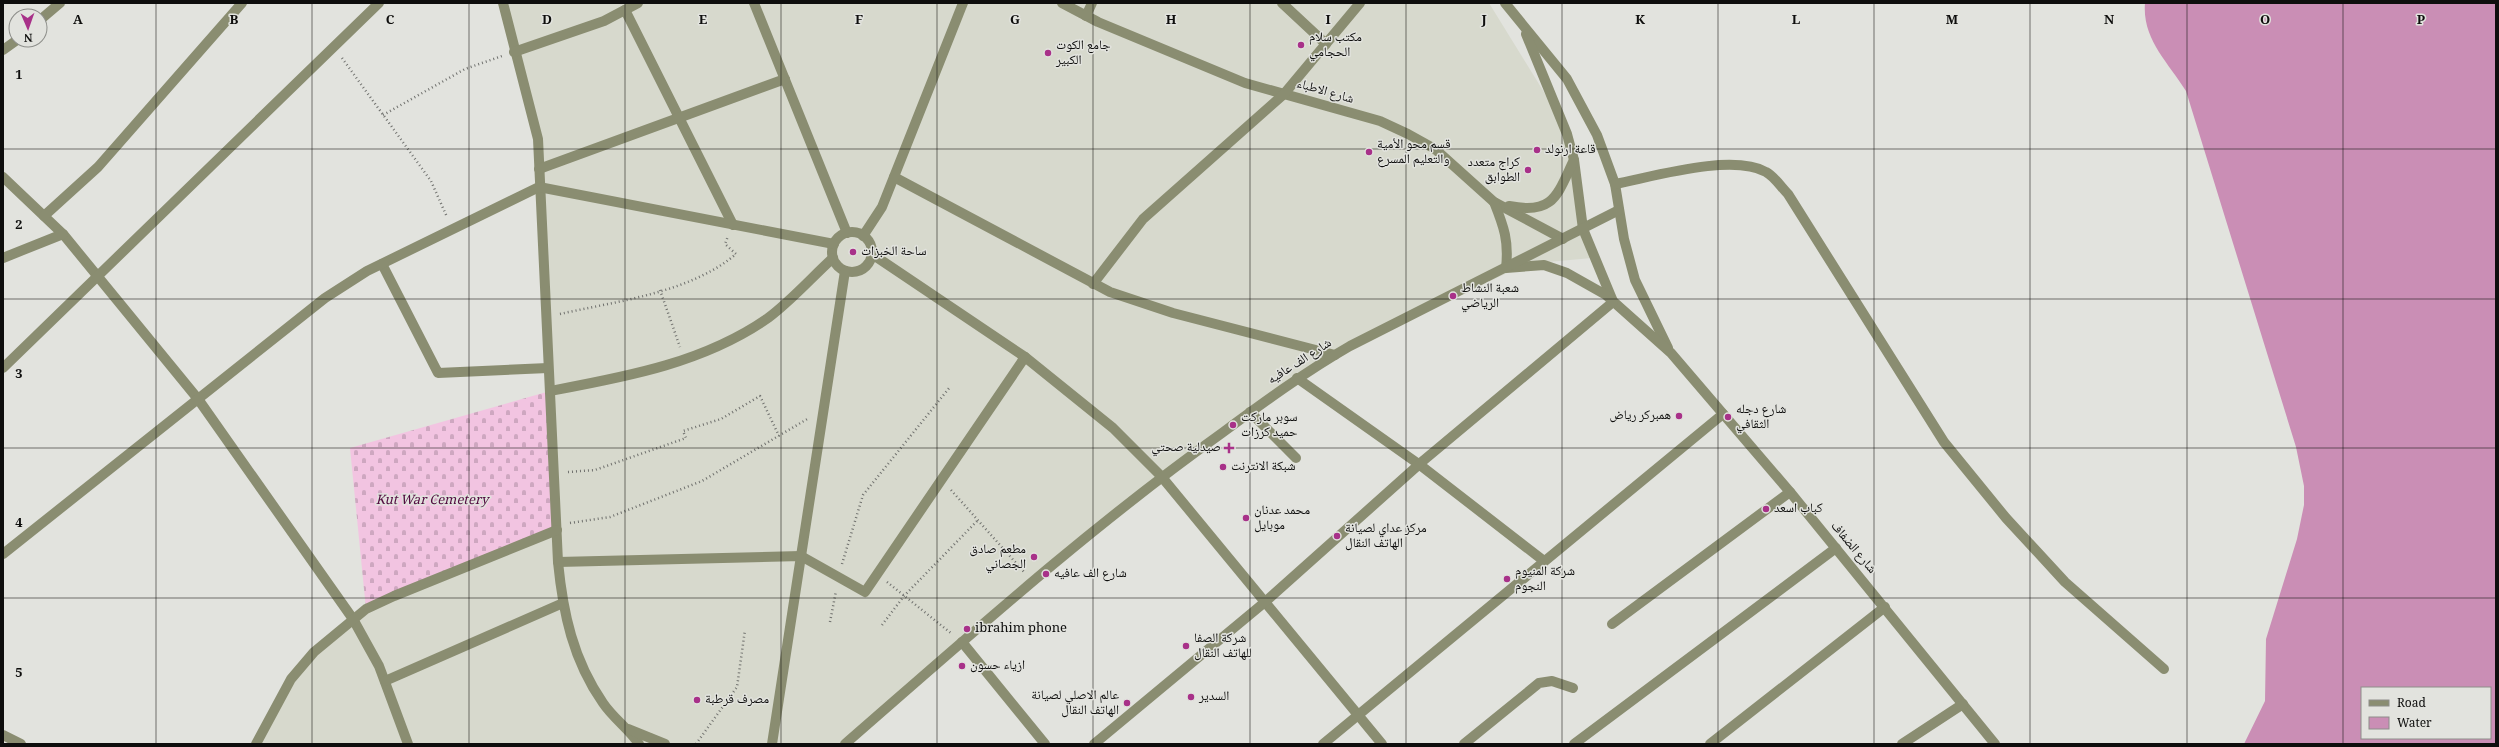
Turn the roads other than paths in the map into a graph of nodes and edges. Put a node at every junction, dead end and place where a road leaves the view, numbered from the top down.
1 (60, 3) edge
2 (242, 3) edge
3 (379, 3) edge
4 (503, 3) edge
5 (638, 3) edge
6 (754, 3) edge
7 (963, 3) edge
8 (1062, 3) edge
9 (1092, 3) edge
10 (1282, 3) edge
11 (1360, 3) edge
12 (1505, 3) edge
13 (625, 10) junction
14 (48, 13) edge
15 (1086, 16) junction
16 (1523, 27) junction
17 (1326, 44) junction
18 (514, 52) junction
19 (785, 79) junction
20 (1284, 94) junction
21 (679, 118) junction
22 (1574, 160) junction
23 (539, 169) junction
24 (3, 177) edge
25 (894, 177) junction
26 (1615, 184) junction
27 (540, 187) junction
28 (1494, 202) junction
29 (1619, 210) junction
30 (44, 216) junction
31 (733, 224) junction
32 (1583, 229) junction
33 (847, 233) junction
34 (62, 234) junction
35 (863, 236) junction
36 (1563, 239) junction
37 (834, 244) junction
38 (872, 254) junction
39 (3, 258) edge
40 (833, 258) junction
41 (382, 264) junction
42 (1506, 268) junction
43 (844, 271) junction
44 (98, 277) junction
45 (1093, 284) junction
46 (1614, 302) junction
47 (1671, 353) junction
48 (1335, 355) junction
49 (1025, 357) junction
50 (3, 368) edge
51 (548, 368) junction
52 (1297, 378) junction
53 (550, 391) junction
54 (198, 399) junction
55 (1250, 412) junction
56 (1723, 414) junction
57 (1296, 458) dead end
58 (1420, 465) junction
59 (1161, 476) junction
60 (1790, 492) junction
61 (556, 528) junction
62 (1836, 548) junction
63 (3, 554) edge
64 (800, 556) junction
65 (1544, 560) junction
66 (558, 562) junction
67 (1265, 602) junction
68 (563, 603) junction
69 (1885, 607) junction
70 (352, 619) junction
71 (1612, 624) dead end
72 (962, 642) junction
73 (2164, 669) dead end
74 (385, 681) junction
75 (1573, 688) dead end
76 (1963, 704) junction
77 (1358, 714) junction
78 (628, 729) junction
79 (3, 735) edge
80 (21, 744) edge
81 (256, 744) edge
82 (408, 744) edge
83 (639, 744) edge
84 (665, 744) edge
85 (772, 744) edge
86 (845, 744) edge
87 (1045, 744) edge
88 (1094, 744) edge
89 (1322, 744) edge
90 (1382, 744) edge
91 (1464, 744) edge
92 (1574, 744) edge
93 (1710, 744) edge
94 (1902, 744) edge
95 (1995, 744) edge

1 - 14 street
2 - 30 street
3 - 44 street
4 - 18 street
5 - 13 street
6 - 19 street
7 - 25 street
8 - 15 street, شارع الاطباء
9 - 15 street
10 - 17 street
11 - 17 street
12 - 16 street
13 - 18 street
13 - 21 street
15 - 20 street, شارع الاطباء
16 - 22 street
16 - 26 street
17 - 20 street
18 - 23 street
19 - 21 street
19 - 33 street
20 - 28 street, شارع الاطباء
20 - 45 street
21 - 23 street
21 - 31 street
22 - 28 street
22 - 32 street
23 - 27 street
24 - 30 street
25 - 35 street
25 - 45 street
26 - 29 street
26 - 73 street
27 - 31 street
27 - 41 street
27 - 51 street
28 - 36 street, شارع الاطباء
28 - 42 street
29 - 32 street, شارع الف عافيه
29 - 47 street
30 - 34 street
31 - 37 street
32 - 36 street, شارع الف عافيه
32 - 46 street
33 - 35 street
33 - 37 street
34 - 39 street
34 - 44 street
35 - 38 street
36 - 42 street, شارع الف عافيه
37 - 40 street
38 - 43 street
38 - 49 street
40 - 43 street
40 - 53 street
41 - 51 street
41 - 54 street
42 - 46 street
42 - 48 street, شارع الف عافيه
43 - 64 street
44 - 50 street
44 - 54 street
45 - 48 street
46 - 47 street
46 - 58 street
47 - 56 street, شارع الضفاف
48 - 52 street, شارع الف عافيه
49 - 59 street
49 - 64 street
51 - 53 street
52 - 55 street, شارع الف عافيه
52 - 58 street
53 - 61 street
54 - 63 street
54 - 70 street
55 - 57 street
55 - 59 street, شارع الف عافيه
56 - 60 street, شارع الضفاف
56 - 65 street
58 - 65 street
58 - 67 street
59 - 67 street
59 - 72 street, شارع الف عافيه
60 - 62 street, شارع الضفاف
60 - 71 street
61 - 66 street
61 - 70 street
62 - 69 street, شارع الضفاف
62 - 92 street
64 - 66 street
64 - 85 street
65 - 77 street
66 - 68 street
67 - 77 street
67 - 88 street
68 - 74 street
68 - 78 street
69 - 76 street, شارع الضفاف
69 - 93 street
70 - 74 street
70 - 81 street
72 - 86 street, شارع الف عافيه
72 - 87 street
74 - 82 street
75 - 91 street
76 - 94 street
76 - 95 street, شارع الضفاف
77 - 89 street
77 - 90 street
78 - 83 street
78 - 84 street
79 - 80 street

